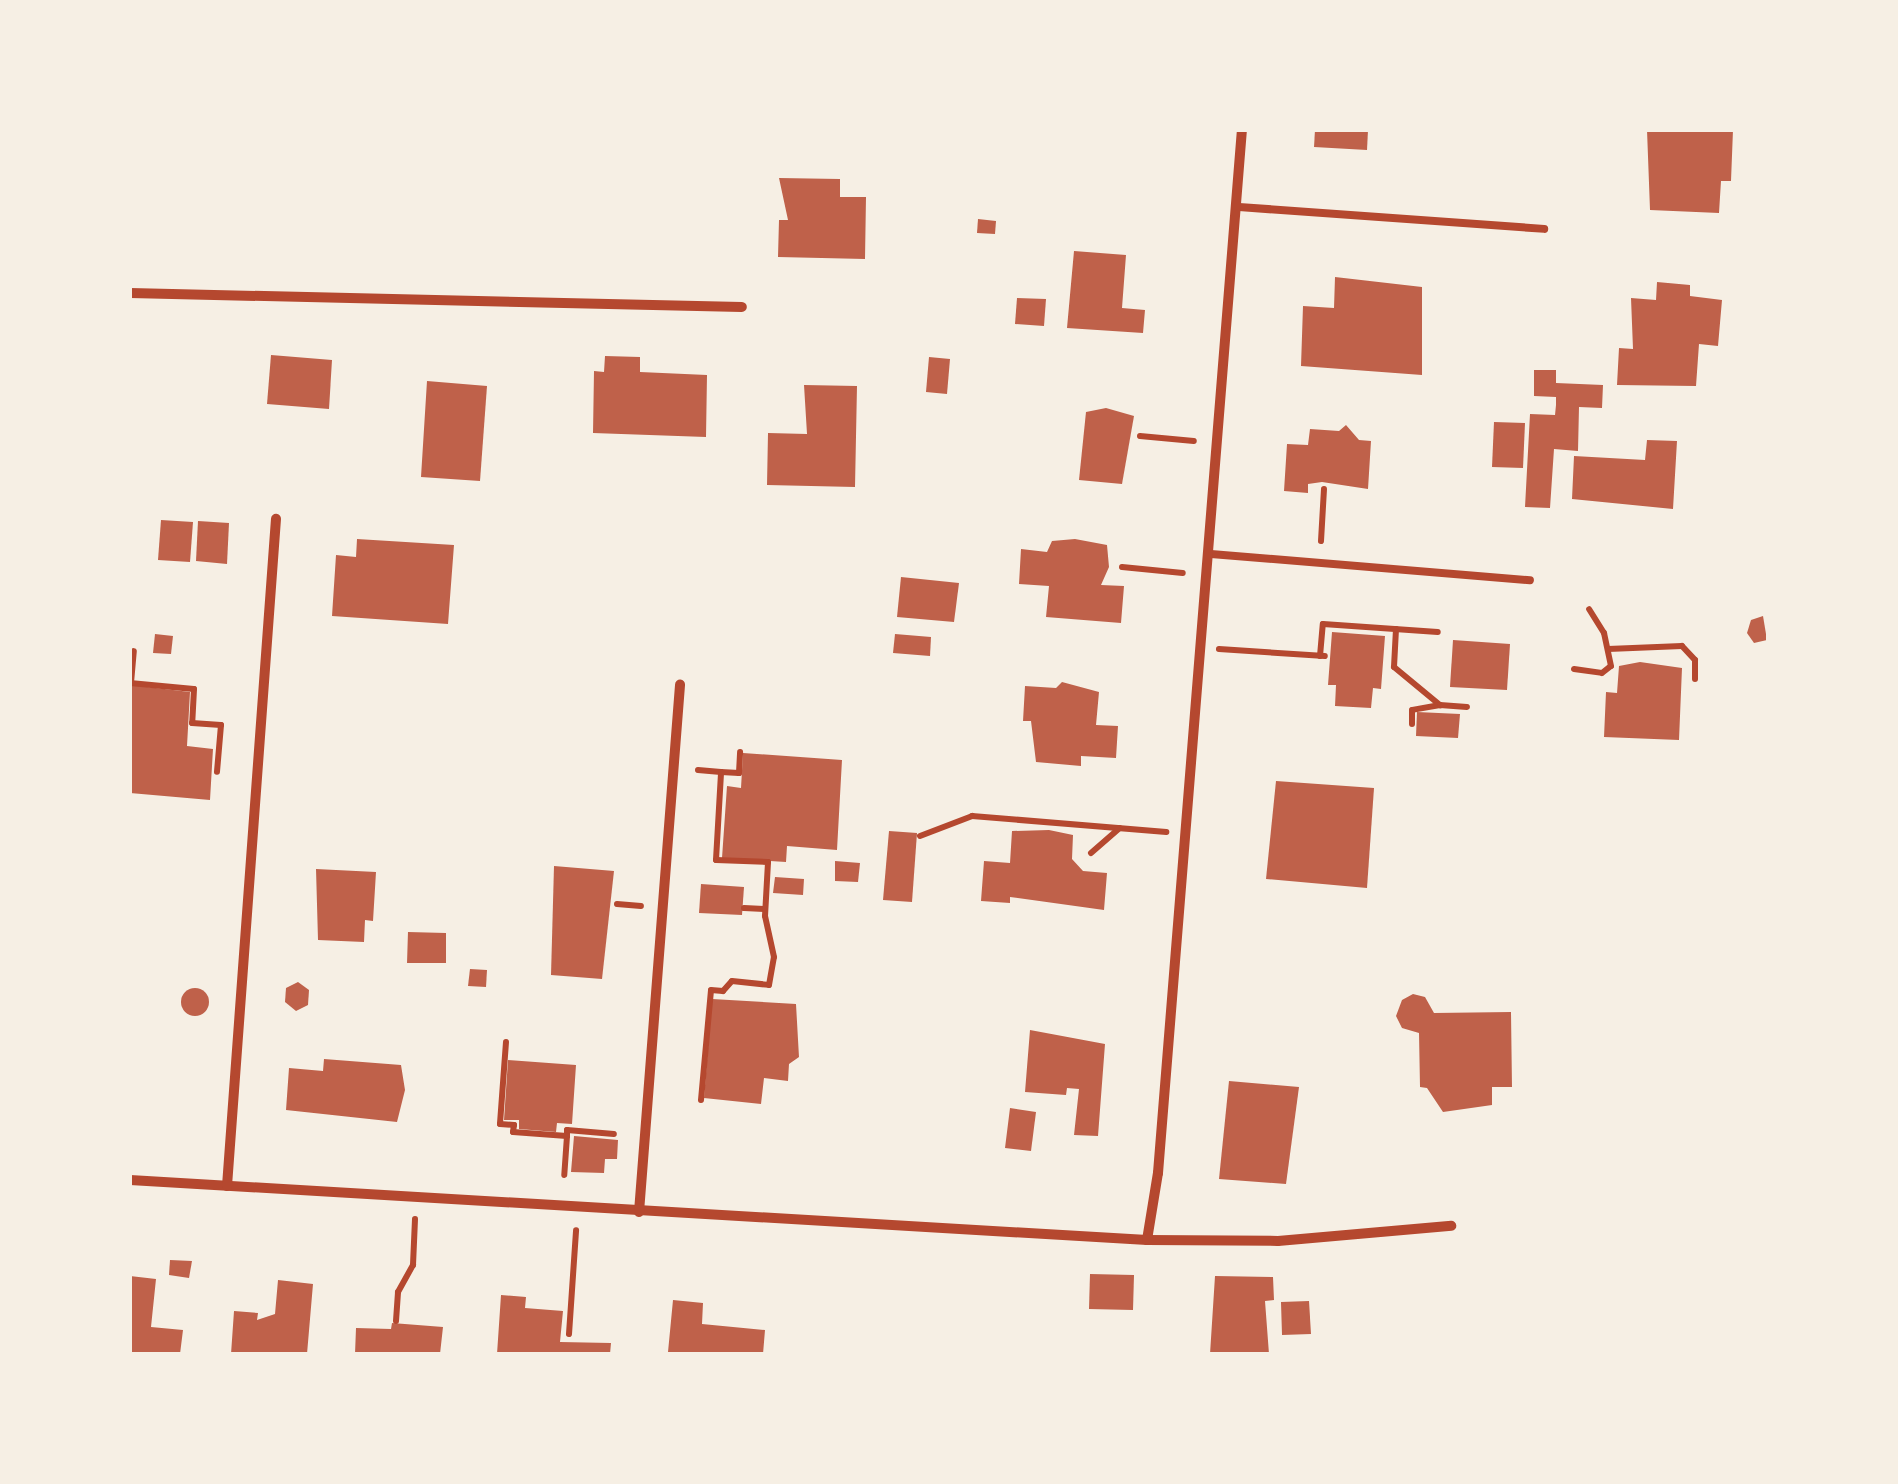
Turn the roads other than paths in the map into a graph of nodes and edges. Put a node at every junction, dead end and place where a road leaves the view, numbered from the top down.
1 (1242, 130) edge
2 (1239, 207) junction
3 (1544, 229) dead end
4 (130, 293) edge
5 (742, 308) dead end
6 (276, 519) dead end
7 (1211, 554) junction
8 (1530, 580) dead end
9 (680, 685) dead end
10 (130, 1180) edge
11 (227, 1186) junction
12 (638, 1212) junction
13 (1452, 1226) dead end
14 (1146, 1240) junction

1 - 2 street
2 - 3 lane
2 - 7 street
4 - 5 street
6 - 11 street
7 - 8 lane
7 - 14 street
9 - 12 street
10 - 11 street
11 - 12 street
12 - 14 street
13 - 14 street

